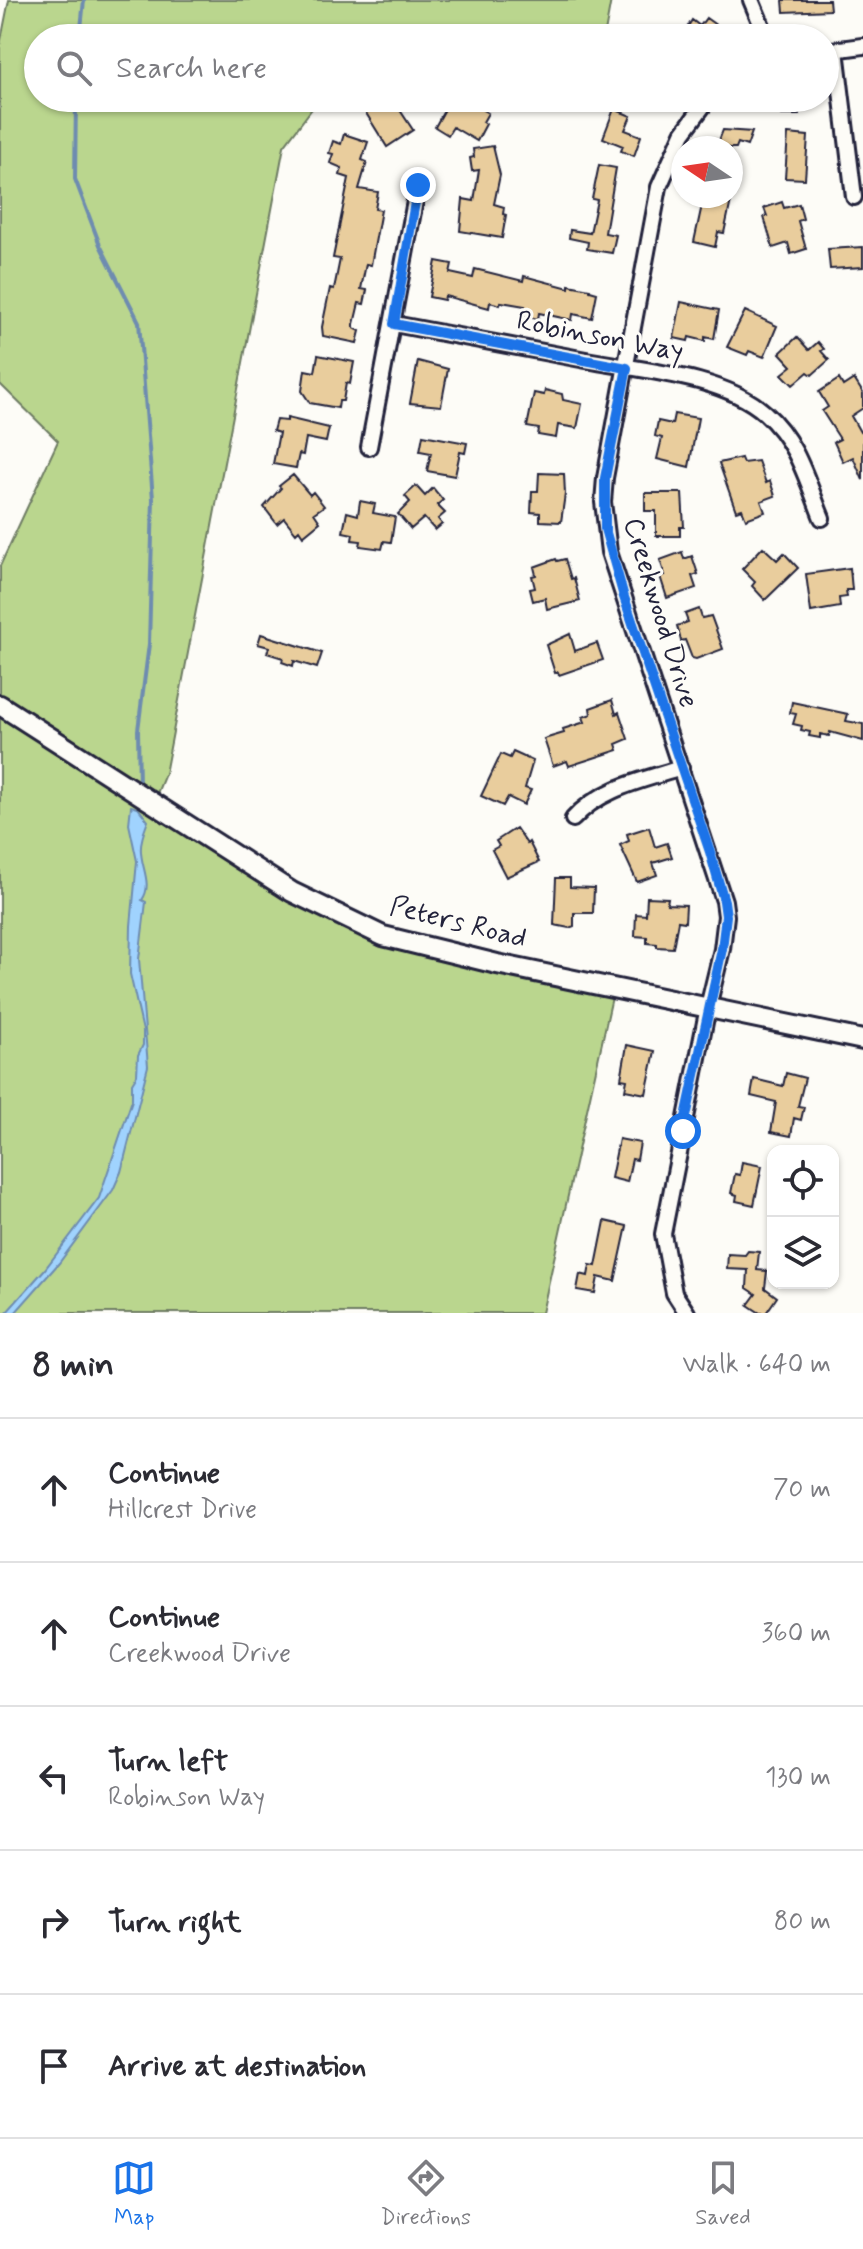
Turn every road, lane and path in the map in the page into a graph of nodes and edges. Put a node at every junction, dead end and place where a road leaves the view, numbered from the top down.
1 (751, 0) edge
2 (761, 24) edge
3 (863, 46) edge
4 (839, 50) edge
5 (839, 102) edge
6 (699, 112) edge
7 (418, 185) dead end
8 (854, 197) dead end
9 (394, 324) junction
10 (627, 368) junction
11 (369, 447) dead end
12 (822, 518) dead end
13 (0, 705) edge
14 (681, 768) junction
15 (573, 819) dead end
16 (708, 1007) junction
17 (863, 1040) edge
18 (687, 1313) edge

1 - 2 street
3 - 4 street
5 - 8 street
6 - 10 street, Creekwood Drive
7 - 9 street
9 - 10 street, Robinson Way
9 - 11 street
10 - 12 street, Robinson Way
10 - 14 street, Creekwood Drive
13 - 16 street, Peters Road
14 - 15 street
14 - 16 street, Creekwood Drive
16 - 17 street, Peters Road
16 - 18 street, Creekwood Drive

